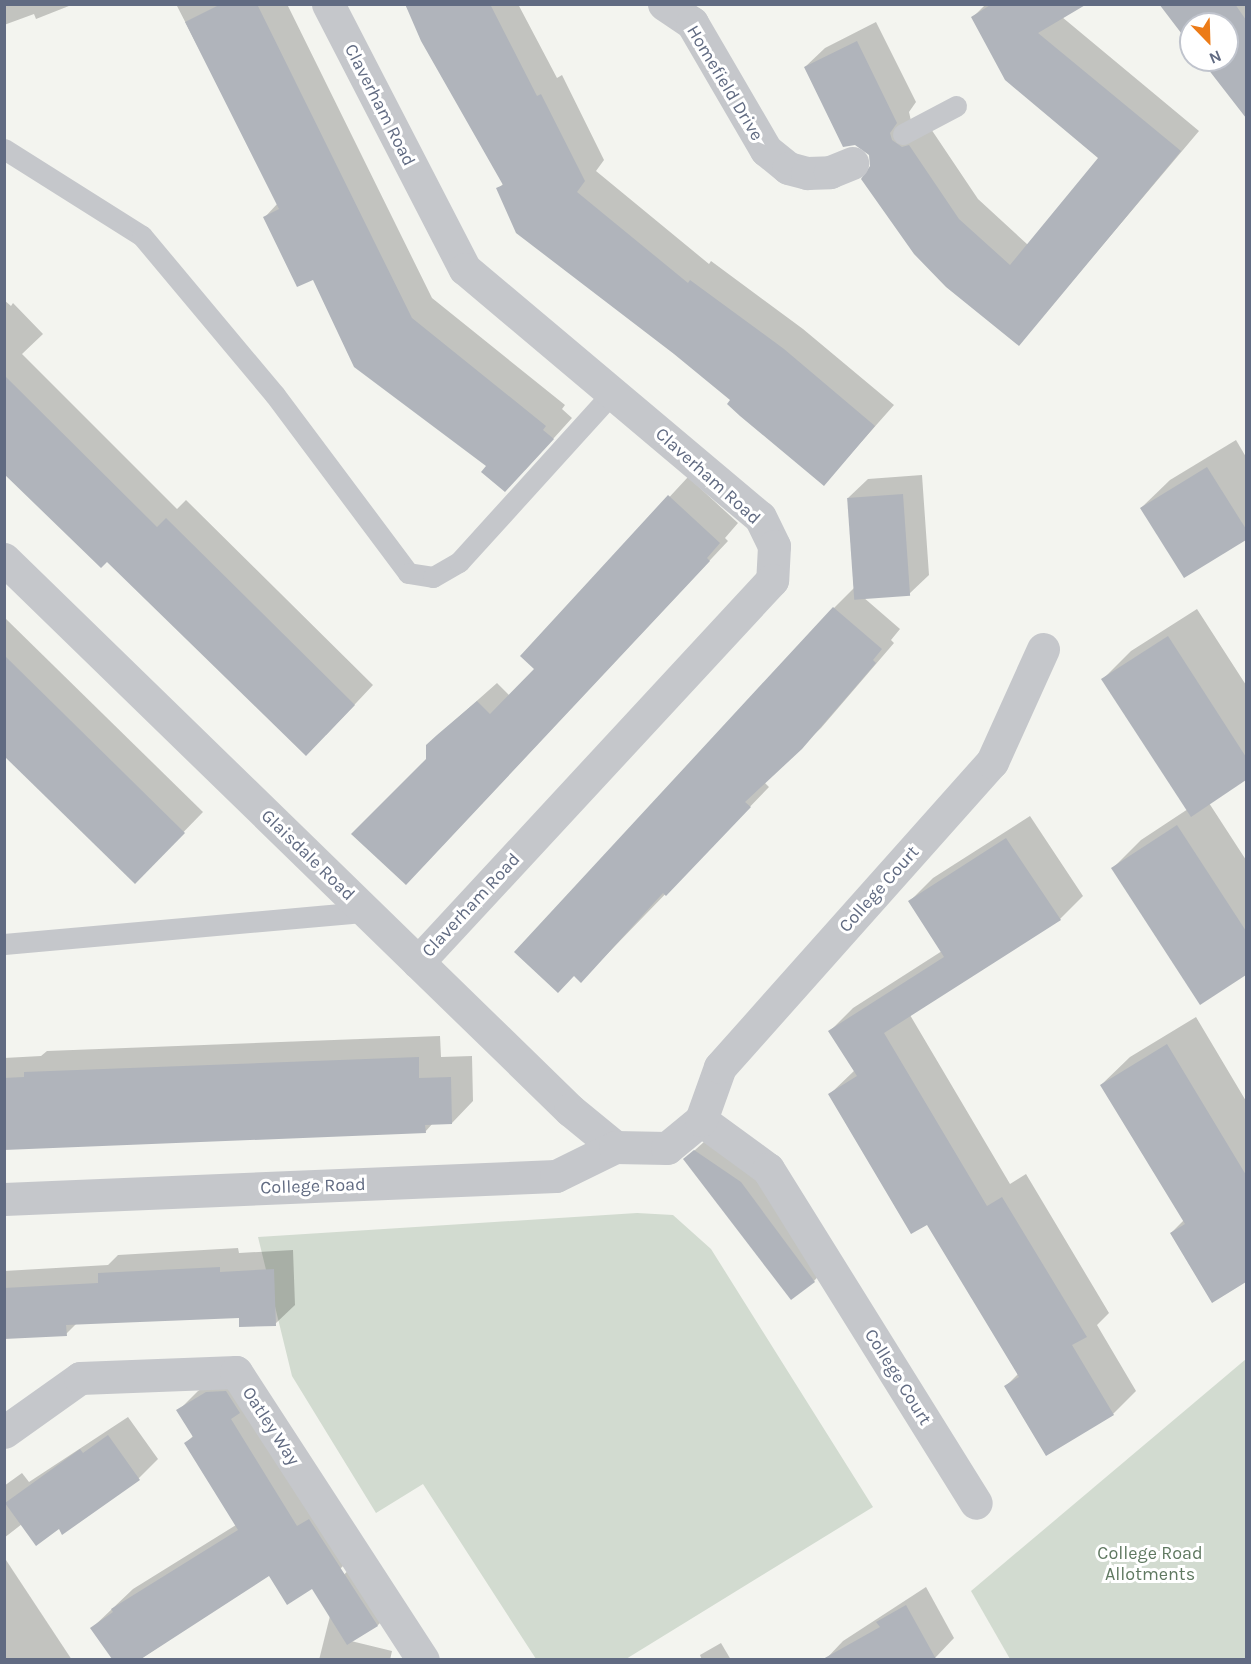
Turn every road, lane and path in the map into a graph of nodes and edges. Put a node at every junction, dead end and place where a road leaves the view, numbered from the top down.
1 (328, 4) edge
2 (664, 4) edge
3 (956, 106) dead end
4 (903, 134) dead end
5 (4, 149) edge
6 (852, 163) dead end
7 (612, 393) junction
8 (4, 559) edge
9 (1043, 649) dead end
10 (366, 912) junction
11 (4, 944) edge
12 (418, 962) junction
13 (701, 1120) junction
14 (615, 1147) junction
15 (4, 1199) edge
16 (4, 1432) edge
17 (976, 1503) dead end
18 (423, 1659) edge

1 - 7 street, Claverham Road
2 - 6 street, Homefield Drive
3 - 4 lane
5 - 7 lane
7 - 12 street, Claverham Road
8 - 10 street, Glaisdale Road
9 - 13 street, College Court
10 - 11 lane
10 - 12 street, Glaisdale Road
12 - 14 street, Glaisdale Road
13 - 14 street
13 - 17 street, College Court
14 - 15 street, College Road
16 - 18 street, Oatley Way

